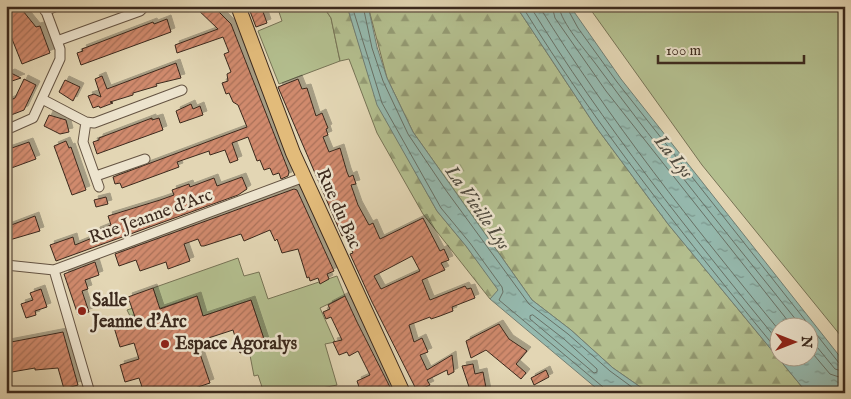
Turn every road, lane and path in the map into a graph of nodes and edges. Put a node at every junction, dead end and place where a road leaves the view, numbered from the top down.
1 (57, 6) edge
2 (145, 6) edge
3 (230, 6) edge
4 (238, 6) edge
5 (45, 8) edge
6 (57, 41) junction
7 (257, 62) junction
8 (182, 90) dead end
9 (42, 99) junction
10 (86, 122) junction
11 (6, 130) edge
12 (145, 159) dead end
13 (96, 176) junction
14 (304, 177) junction
15 (99, 187) dead end
16 (6, 265) edge
17 (54, 270) junction
18 (392, 368) junction
19 (90, 393) edge
20 (403, 393) edge
21 (408, 393) edge

1 - 5 street
2 - 6 street
3 - 7 main road, Rue du Bac
4 - 7 main road, Rue du Bac
5 - 6 street
6 - 9 street
7 - 14 main road, Rue du Bac
8 - 10 street
9 - 10 street
9 - 11 street
10 - 13 street
12 - 13 street
13 - 15 street
14 - 17 street, Rue Jeanne d'Arc
14 - 18 main road, Rue du Bac
16 - 17 street, Rue Jeanne d'Arc
17 - 19 street
18 - 20 main road, Rue du Bac
18 - 21 main road, Rue du Bac

